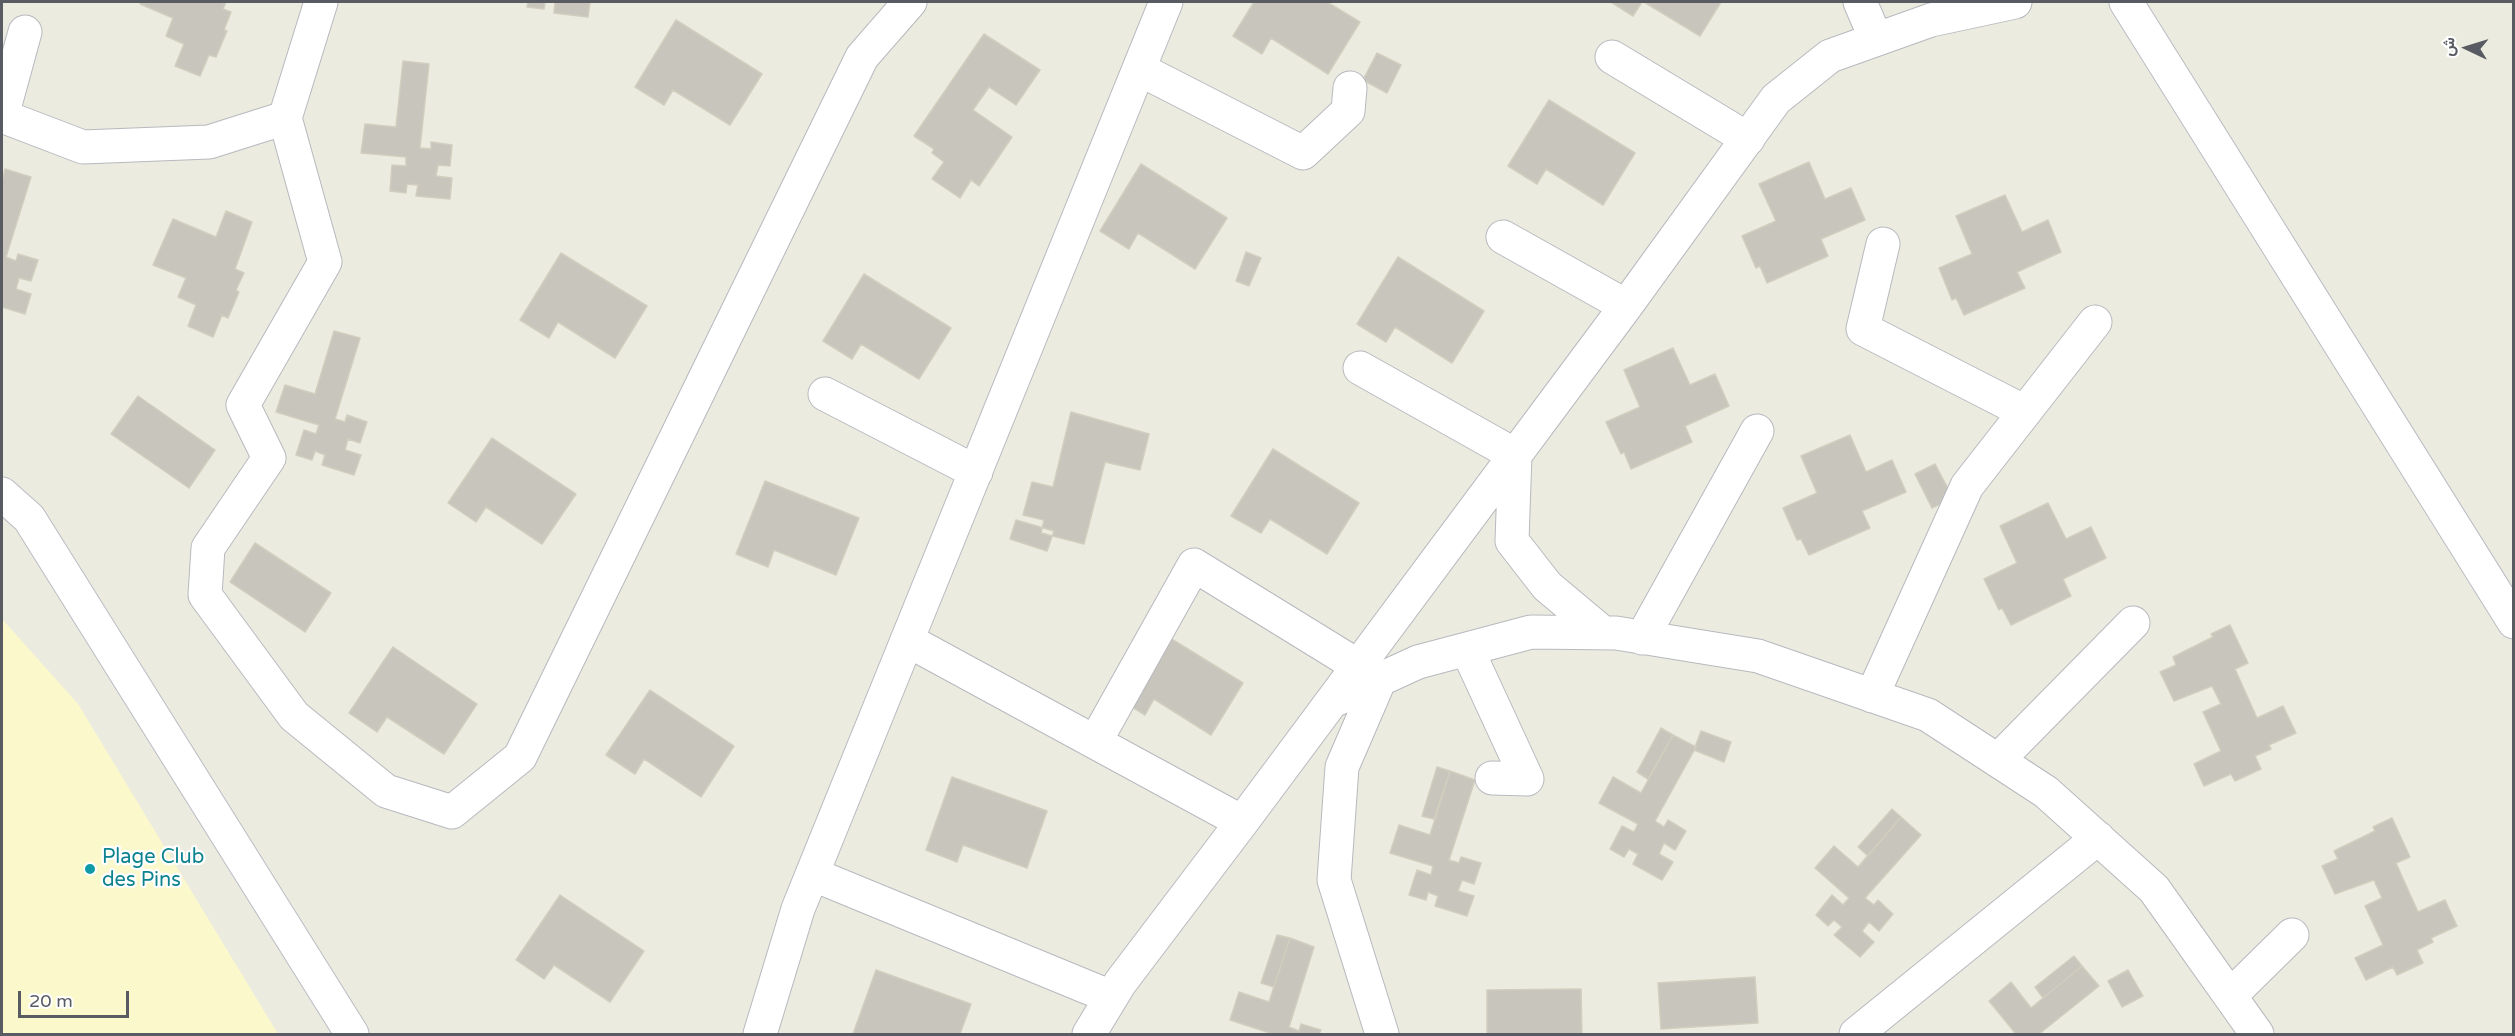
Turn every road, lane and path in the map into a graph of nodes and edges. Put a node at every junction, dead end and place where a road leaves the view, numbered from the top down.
1 (321, 2) edge
2 (910, 2) edge
3 (1166, 2) edge
4 (1860, 2) edge
5 (2015, 2) edge
6 (2126, 2) edge
7 (25, 32) dead end
8 (1876, 39) junction
9 (1612, 57) dead end
10 (1139, 69) junction
11 (1350, 88) dead end
12 (285, 118) junction
13 (1748, 139) junction
14 (1503, 237) dead end
15 (1883, 244) dead end
16 (1626, 306) junction
17 (2095, 322) dead end
18 (1360, 368) dead end
19 (825, 394) dead end
20 (2025, 412) junction
21 (1757, 431) dead end
22 (1515, 455) junction
23 (976, 472) junction
24 (2, 494) edge
25 (2514, 622) edge
26 (2133, 623) dead end
27 (1603, 633) junction
28 (1642, 638) junction
29 (907, 640) junction
30 (1467, 649) junction
31 (1369, 673) junction
32 (1872, 696) junction
33 (1095, 742) junction
34 (1998, 760) junction
35 (1492, 778) dead end
36 (1242, 822) junction
37 (2098, 838) junction
38 (812, 874) junction
39 (2292, 934) dead end
40 (2230, 996) junction
41 (1111, 997) junction
42 (352, 1035) edge
43 (760, 1035) edge
44 (1089, 1035) edge
45 (1383, 1035) edge
46 (1856, 1035) edge
47 (2257, 1035) edge

1 - 12 street
2 - 12 street
3 - 10 street
4 - 8 street
5 - 8 street
6 - 25 street
7 - 12 street
8 - 13 street
9 - 13 street
10 - 11 street
10 - 23 street
13 - 16 street
14 - 16 street
15 - 20 street
16 - 22 street
17 - 20 street
18 - 22 street
19 - 23 street
20 - 32 street
21 - 28 street
22 - 27 street
22 - 31 street
23 - 29 street
24 - 42 street
26 - 34 street
27 - 28 street
27 - 30 street
28 - 32 street
29 - 33 street
29 - 38 street
30 - 31 street
30 - 35 street
31 - 33 street
31 - 36 street
31 - 45 street
32 - 34 street
33 - 36 street
34 - 37 street
36 - 41 street
37 - 40 street
37 - 46 street
38 - 41 street
38 - 43 street
39 - 40 street
40 - 47 street
41 - 44 street

